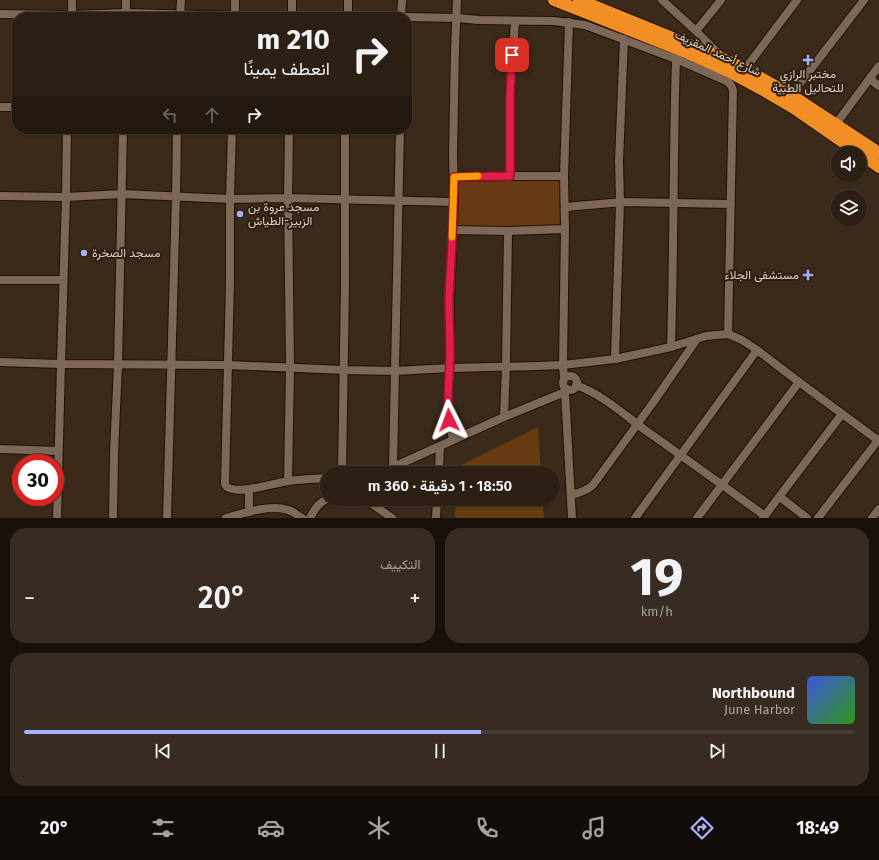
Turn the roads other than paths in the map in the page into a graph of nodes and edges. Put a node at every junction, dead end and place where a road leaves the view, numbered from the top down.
1 (72, 0) edge
2 (126, 0) edge
3 (180, 0) edge
4 (235, 0) edge
5 (292, 0) edge
6 (348, 0) edge
7 (402, 0) edge
8 (457, 0) edge
9 (554, 0) edge
10 (580, 0) edge
11 (662, 0) edge
12 (721, 0) edge
13 (797, 0) edge
14 (864, 0) edge
15 (72, 12) edge
16 (126, 12) edge
17 (180, 12) edge
18 (235, 12) edge
19 (292, 12) edge
20 (348, 12) edge
21 (401, 12) edge
22 (0, 14) edge
23 (12, 14) edge
24 (412, 17) edge
25 (457, 18) junction
26 (515, 21) junction
27 (569, 22) junction
28 (696, 31) junction
29 (624, 40) junction
30 (723, 59) junction
31 (676, 60) junction
32 (879, 66) edge
33 (745, 69) junction
34 (870, 79) junction
35 (879, 86) edge
36 (791, 95) junction
37 (0, 107) edge
38 (12, 107) edge
39 (836, 124) junction
40 (67, 134) edge
41 (123, 134) edge
42 (177, 134) edge
43 (232, 134) edge
44 (289, 134) edge
45 (345, 134) edge
46 (400, 134) edge
47 (850, 146) edge
48 (879, 153) edge
49 (867, 159) edge
50 (879, 168) edge
51 (510, 176) junction
52 (564, 176) junction
53 (454, 177) junction
54 (122, 194) junction
55 (0, 196) edge
56 (66, 197) junction
57 (176, 197) junction
58 (288, 198) junction
59 (230, 199) junction
60 (345, 200) junction
61 (399, 201) junction
62 (454, 202) junction
63 (620, 202) junction
64 (673, 202) junction
65 (731, 204) junction
66 (565, 206) junction
67 (565, 229) junction
68 (452, 230) junction
69 (508, 231) junction
70 (0, 280) edge
71 (63, 280) junction
72 (728, 334) junction
73 (697, 339) junction
74 (671, 347) junction
75 (757, 350) junction
76 (615, 359) junction
77 (0, 362) edge
78 (61, 364) junction
79 (172, 364) junction
80 (118, 365) junction
81 (228, 365) junction
82 (562, 365) junction
83 (506, 367) junction
84 (290, 368) junction
85 (450, 368) junction
86 (344, 370) junction
87 (395, 371) junction
88 (564, 379) junction
89 (799, 382) junction
90 (576, 385) junction
91 (566, 391) junction
92 (842, 414) junction
93 (504, 417) junction
94 (638, 424) junction
95 (453, 440) junction
96 (879, 440) edge
97 (440, 446) junction
98 (0, 449) edge
99 (58, 450) junction
100 (680, 455) junction
101 (342, 466) edge
102 (393, 466) edge
103 (395, 466) edge
104 (439, 466) edge
105 (320, 479) edge
106 (288, 481) junction
107 (722, 484) junction
108 (249, 489) junction
109 (571, 495) junction
110 (780, 496) junction
111 (320, 504) edge
112 (375, 506) edge
113 (437, 506) edge
114 (879, 509) edge
115 (249, 512) junction
116 (764, 517) edge
117 (57, 518) edge
118 (113, 518) edge
119 (167, 518) edge
120 (226, 518) edge
121 (302, 518) edge
122 (310, 518) edge
123 (392, 518) edge
124 (436, 518) edge
125 (572, 518) edge
126 (635, 518) edge
127 (697, 518) edge
128 (807, 518) edge
129 (818, 518) edge
130 (872, 518) edge

1 - 15 street
2 - 16 street
3 - 17 street
4 - 18 street
5 - 19 street
6 - 20 street
7 - 21 street
8 - 25 street
9 - 47 highway, شارع أحمد المقريف
10 - 30 highway, شارع أحمد المقريف
11 - 28 street
12 - 28 street
13 - 33 street
14 - 36 street
22 - 23 street
24 - 25 street
25 - 26 street
25 - 53 street
26 - 27 street
26 - 51 street
27 - 29 street
27 - 52 street
28 - 30 street
29 - 31 street
29 - 63 street
30 - 33 highway, شارع أحمد المقريف
31 - 64 street
31 - 65 street
32 - 34 street
33 - 36 highway, شارع أحمد المقريف
34 - 35 street
34 - 39 street
36 - 39 highway, شارع أحمد المقريف
37 - 38 street
39 - 48 highway, شارع أحمد المقريف
40 - 56 street
41 - 54 street
42 - 57 street
43 - 59 street
44 - 58 street
45 - 60 street
46 - 61 street
49 - 50 highway, شارع أحمد المقريف
51 - 52 street
51 - 53 street
52 - 66 street
53 - 62 street
54 - 56 street
54 - 57 street
54 - 80 street
55 - 56 street
56 - 71 street
57 - 59 street
57 - 79 street
58 - 59 street
58 - 60 street
58 - 84 street
59 - 81 street
60 - 61 street
60 - 86 street
61 - 62 street
61 - 87 street
62 - 68 street
63 - 64 street
63 - 66 street
63 - 76 street
64 - 65 street
64 - 74 street
65 - 72 street
66 - 67 street
67 - 69 street
67 - 82 street
68 - 69 street
68 - 85 street
69 - 83 street
70 - 71 street
71 - 78 street
72 - 73 street
72 - 75 street
73 - 74 street
73 - 94 street
74 - 76 street
75 - 89 street
75 - 100 street
76 - 82 street
77 - 78 street
78 - 80 street
78 - 99 street
79 - 80 street
79 - 81 street
79 - 119 street
80 - 118 street
81 - 84 street
81 - 108 street
82 - 83 street
82 - 88 street
83 - 85 street
83 - 93 street
84 - 86 street
84 - 106 street
85 - 87 street
85 - 95 street
86 - 87 street
86 - 101 street
87 - 102 street
88 - 90 street
88 - 91 street
89 - 92 street
89 - 107 street
90 - 91 street
90 - 94 street
91 - 93 street
91 - 109 street
92 - 96 street
92 - 110 street
93 - 95 street
94 - 100 street
94 - 109 street
95 - 97 street
96 - 129 street
97 - 103 street
97 - 104 street
98 - 99 street
99 - 117 street
100 - 107 street
100 - 126 street
105 - 106 street
106 - 108 street
107 - 116 street
107 - 127 street
108 - 115 street
109 - 125 street
110 - 116 street
110 - 128 street
111 - 122 street
112 - 123 street
113 - 124 street
114 - 130 street
115 - 120 street
115 - 121 street

